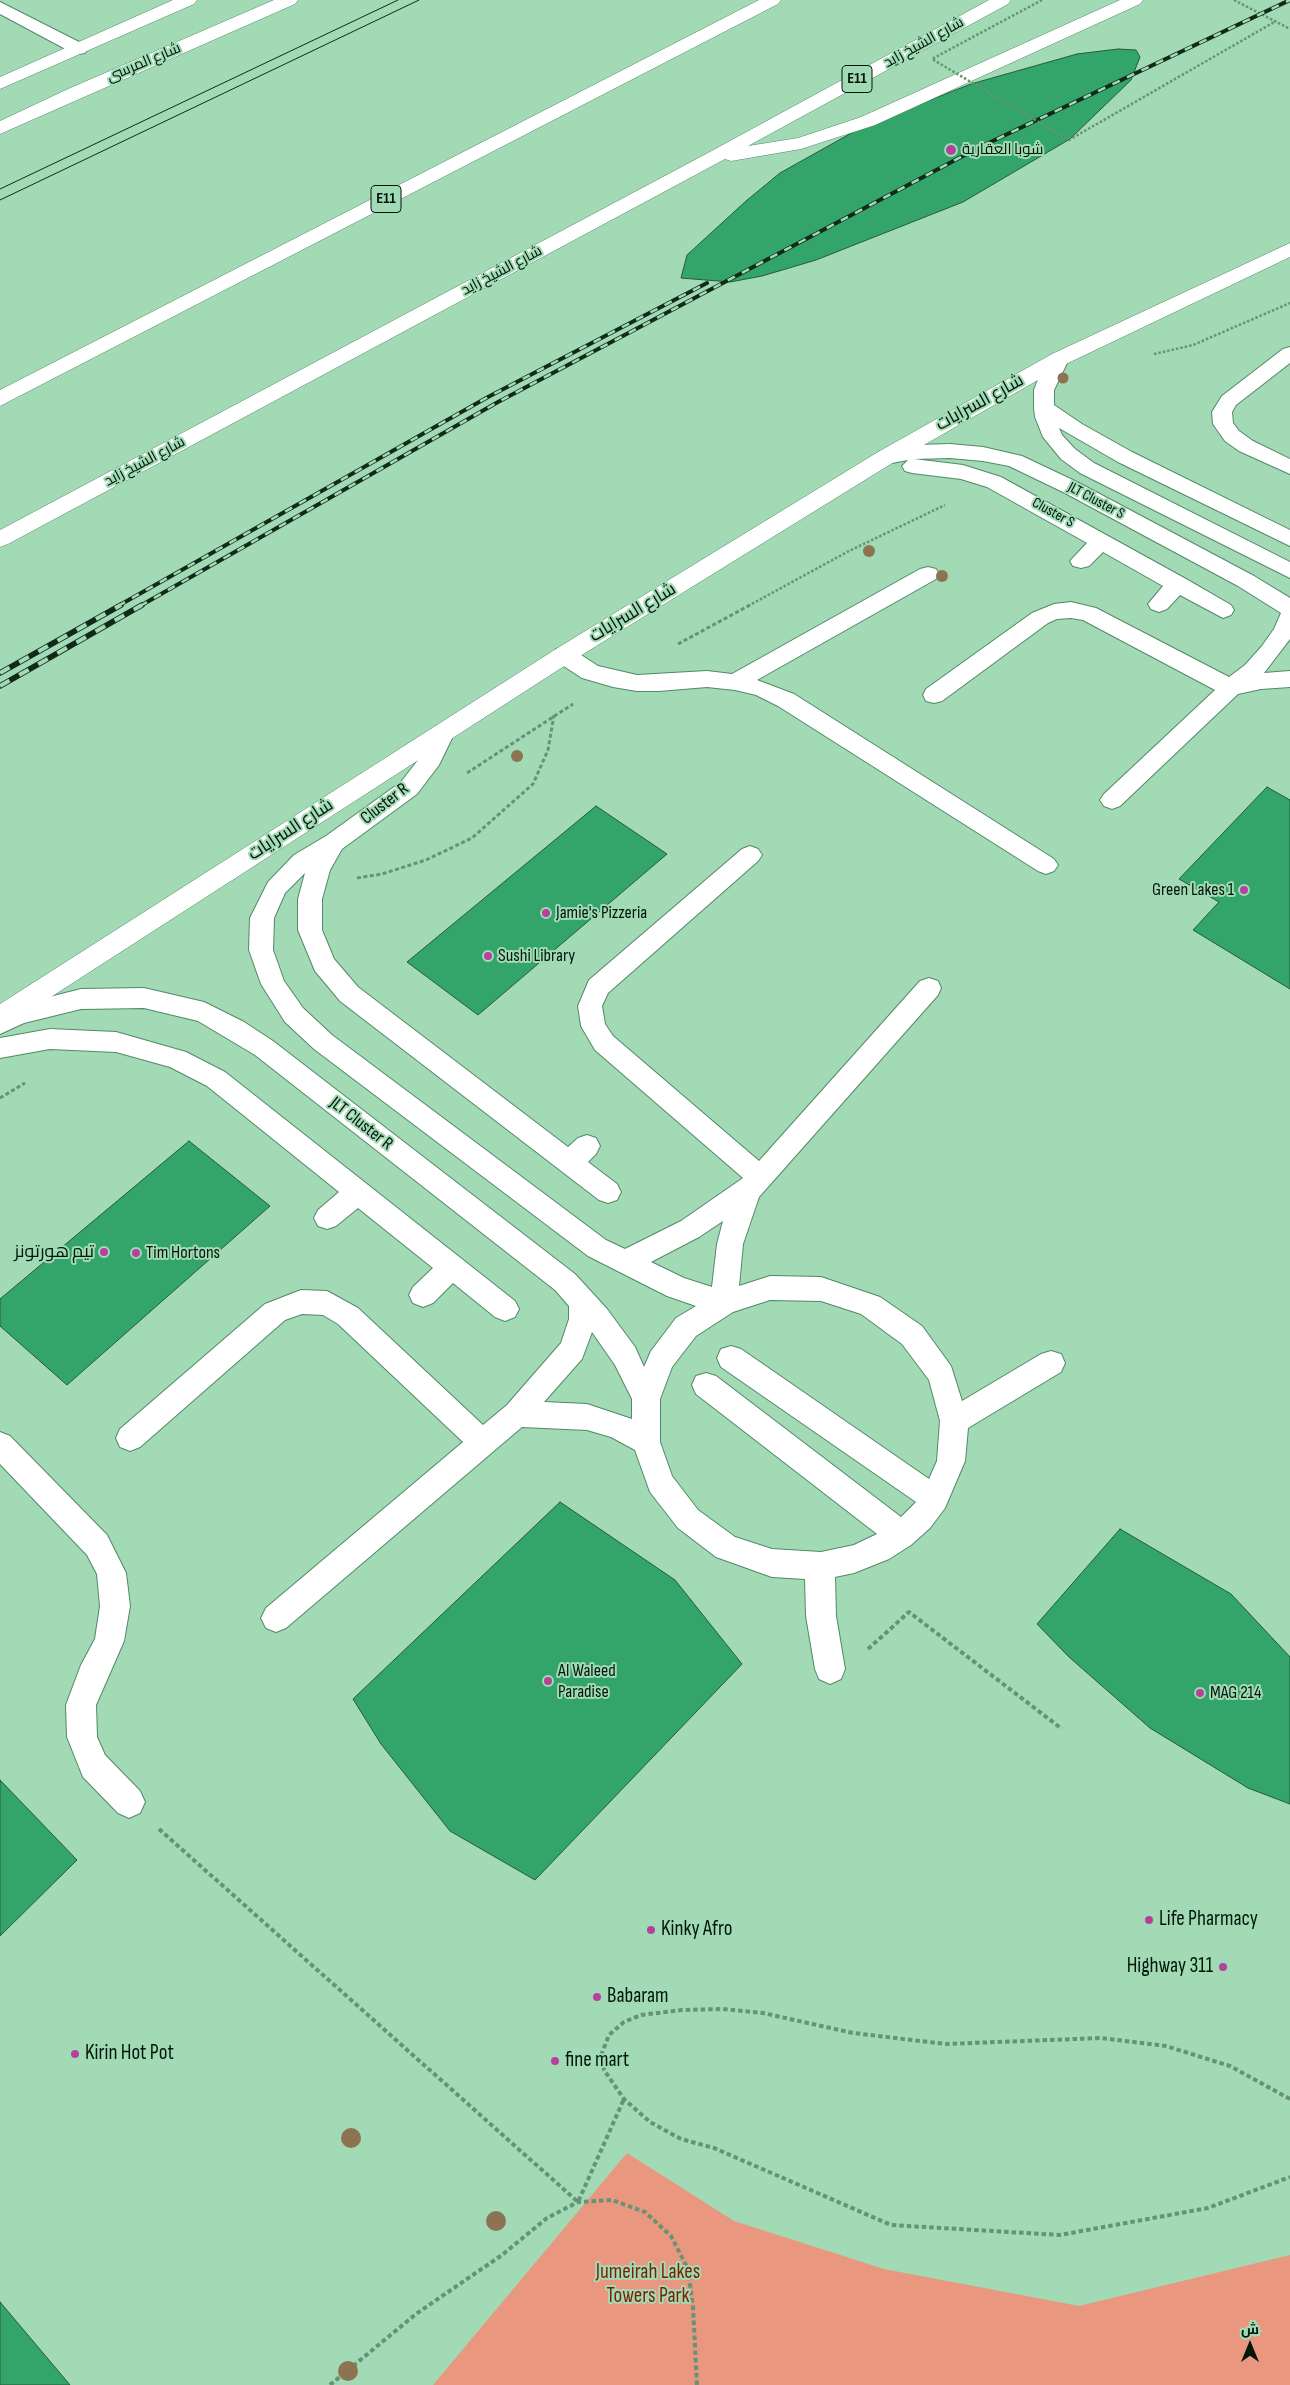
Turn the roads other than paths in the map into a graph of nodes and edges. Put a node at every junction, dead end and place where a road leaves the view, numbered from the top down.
1 (26, 0) edge
2 (188, 0) edge
3 (257, 0) edge
4 (289, 0) edge
5 (772, 0) edge
6 (1002, 0) edge
7 (1134, 0) edge
8 (2, 9) edge
9 (193, 42) junction
10 (79, 49) junction
11 (0, 84) edge
12 (0, 128) edge
13 (713, 158) junction
14 (1287, 253) edge
15 (1290, 352) edge
16 (1059, 359) junction
17 (0, 399) edge
18 (1044, 408) junction
19 (877, 464) junction
20 (1290, 467) edge
21 (1290, 539) edge
22 (0, 540) edge
23 (1102, 540) junction
24 (1081, 562) dead end
25 (1290, 571) edge
26 (928, 574) dead end
27 (1178, 584) junction
28 (1159, 604) dead end
29 (1290, 608) edge
30 (1223, 610) dead end
31 (1290, 616) edge
32 (564, 656) junction
33 (1290, 679) edge
34 (735, 682) junction
35 (1231, 688) junction
36 (934, 695) dead end
37 (444, 732) junction
38 (1112, 800) dead end
39 (334, 842) junction
40 (750, 855) dead end
41 (1046, 865) dead end
42 (929, 988) dead end
43 (0, 1017) edge
44 (0, 1024) edge
45 (0, 1048) edge
46 (754, 1184) junction
47 (358, 1192) junction
48 (608, 1192) dead end
49 (327, 1218) dead end
50 (626, 1262) junction
51 (452, 1267) junction
52 (423, 1295) dead end
53 (584, 1303) junction
54 (724, 1303) junction
55 (505, 1309) dead end
56 (731, 1358) dead end
57 (1051, 1363) dead end
58 (706, 1385) dead end
59 (646, 1399) junction
60 (517, 1414) junction
61 (954, 1422) junction
62 (130, 1438) dead end
63 (646, 1442) junction
64 (483, 1443) junction
65 (0, 1445) edge
66 (935, 1499) junction
67 (901, 1535) junction
68 (821, 1566) junction
69 (276, 1618) dead end
70 (830, 1669) dead end
71 (129, 1802) road end

1 - 8 lane
2 - 10 main road
3 - 9 main road
4 - 9 main road, شارع المرسى
5 - 17 main road, E11
6 - 13 main road, شارع الشيخ زايد / E11
7 - 13 main road
8 - 10 lane
9 - 12 main road, شارع المرسى
10 - 11 main road
13 - 22 main road, شارع الشيخ زايد / E11
14 - 16 main road, شارع السرايات
15 - 20 lane
16 - 18 lane, JLT Cluster S
16 - 19 main road, شارع السرايات
18 - 21 lane
18 - 25 lane, JLT Cluster S
19 - 23 lane, Cluster S
19 - 29 lane, JLT Cluster S
19 - 32 main road, شارع السرايات
23 - 24 lane
23 - 27 lane, Cluster S
26 - 34 lane
27 - 28 lane
27 - 30 lane, Cluster S
31 - 35 lane
32 - 34 lane
32 - 37 main road, شارع السرايات
33 - 35 lane
34 - 41 lane
35 - 36 lane
35 - 38 lane
37 - 39 lane, Cluster R
37 - 43 main road, شارع السرايات
39 - 48 lane
39 - 50 lane
40 - 46 lane
42 - 46 lane
44 - 53 lane, JLT Cluster R
45 - 47 lane
46 - 50 lane
46 - 54 lane
47 - 49 lane
47 - 51 lane
50 - 54 lane
51 - 52 lane
51 - 55 lane
53 - 59 lane, JLT Cluster R
53 - 60 lane
54 - 59 lane, JLT Cluster R
54 - 61 lane, JLT Cluster R
56 - 66 lane
57 - 61 lane
58 - 67 lane
59 - 63 lane, JLT Cluster R
60 - 63 lane
60 - 64 lane
61 - 66 lane, JLT Cluster R
62 - 64 lane
63 - 68 lane, JLT Cluster R
64 - 69 lane
65 - 71 lane
66 - 67 lane, JLT Cluster R
67 - 68 lane, JLT Cluster R
68 - 70 lane

